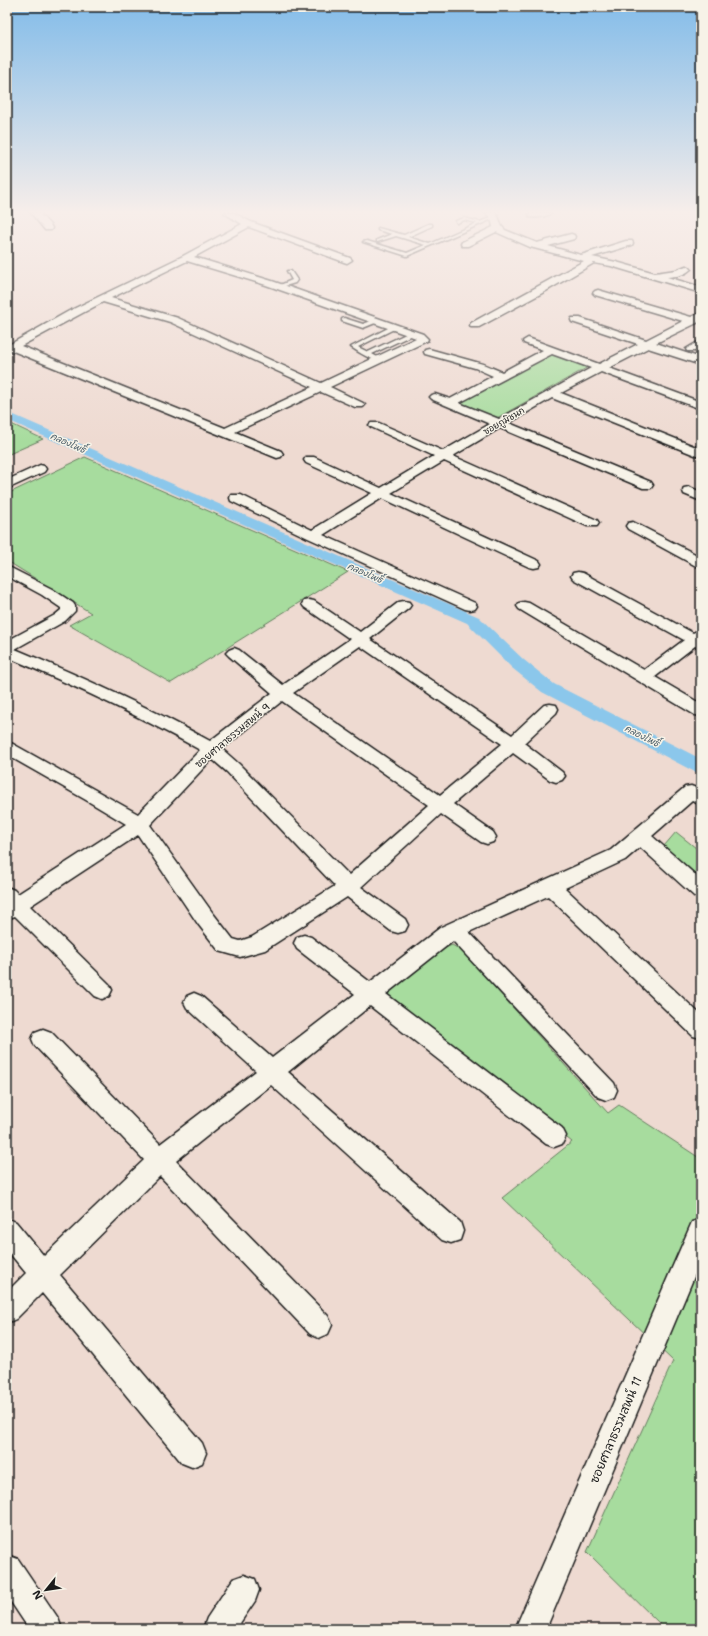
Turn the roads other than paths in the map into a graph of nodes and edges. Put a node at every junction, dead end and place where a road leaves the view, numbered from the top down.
1 (123, 289) edge
2 (287, 289) edge
3 (542, 289) edge
4 (598, 293) dead end
5 (103, 299) junction
6 (697, 319) edge
7 (344, 320) dead end
8 (576, 320) dead end
9 (377, 321) junction
10 (475, 325) dead end
11 (394, 327) junction
12 (412, 333) junction
13 (528, 341) dead end
14 (701, 343) edge
15 (645, 344) junction
16 (10, 348) edge
17 (691, 349) dead end
18 (551, 350) junction
19 (429, 352) dead end
20 (367, 355) junction
21 (379, 360) junction
22 (701, 362) edge
23 (598, 368) junction
24 (502, 376) junction
25 (322, 387) junction
26 (552, 394) junction
27 (435, 397) dead end
28 (451, 404) junction
29 (359, 405) dead end
30 (701, 406) edge
31 (500, 423) junction
32 (375, 425) dead end
33 (224, 433) junction
34 (699, 452) dead end
35 (277, 454) dead end
36 (444, 455) junction
37 (310, 460) dead end
38 (40, 469) dead end
39 (7, 485) edge
40 (647, 485) dead end
41 (689, 491) dead end
42 (382, 493) junction
43 (701, 497) edge
44 (236, 498) dead end
45 (592, 523) dead end
46 (633, 526) dead end
47 (313, 535) junction
48 (701, 563) edge
49 (534, 564) dead end
50 (7, 570) edge
51 (578, 576) dead end
52 (309, 604) dead end
53 (404, 605) dead end
54 (470, 606) dead end
55 (524, 606) dead end
56 (360, 639) junction
57 (699, 639) edge
58 (7, 646) edge
59 (7, 651) edge
60 (234, 653) dead end
61 (645, 677) junction
62 (282, 693) junction
63 (550, 709) dead end
64 (701, 711) edge
65 (513, 744) junction
66 (7, 748) edge
67 (211, 749) junction
68 (556, 776) dead end
69 (701, 799) edge
70 (440, 805) junction
71 (140, 824) junction
72 (640, 836) junction
73 (487, 837) dead end
74 (550, 886) junction
75 (348, 887) junction
76 (701, 891) edge
77 (10, 903) edge
78 (398, 925) dead end
79 (455, 930) junction
80 (304, 943) dead end
81 (102, 990) dead end
82 (370, 994) junction
83 (194, 1002) dead end
84 (701, 1030) edge
85 (43, 1039) dead end
86 (272, 1072) junction
87 (606, 1090) dead end
88 (554, 1136) dead end
89 (160, 1160) junction
90 (701, 1230) edge
91 (7, 1231) edge
92 (451, 1231) dead end
93 (43, 1274) junction
94 (7, 1310) edge
95 (319, 1325) dead end
96 (192, 1453) dead end
97 (7, 1570) edge
98 (244, 1590) dead end
99 (46, 1629) edge
100 (218, 1629) edge
101 (530, 1629) edge

1 - 5 street
2 - 9 street
3 - 10 street
4 - 6 street
5 - 16 street
5 - 25 street
6 - 15 street, ซอยภูมิชนก
7 - 9 lane
8 - 15 street
9 - 11 street
11 - 12 street
11 - 20 lane
12 - 20 lane
12 - 21 street
13 - 18 street
14 - 17 street
15 - 22 street
15 - 23 street, ซอยภูมิชนก
16 - 33 street
18 - 23 street
18 - 24 street
19 - 24 street
20 - 21 lane
21 - 25 street
23 - 26 street, ซอยภูมิชนก
23 - 30 street
24 - 28 street
25 - 29 street
25 - 33 street
26 - 31 street, ซอยภูมิชนก
26 - 34 street
27 - 28 street
28 - 31 street
31 - 36 street, ซอยภูมิชนก
31 - 40 street
32 - 36 street
33 - 35 street
36 - 42 street, ซอยภูมิชนก
36 - 45 street
37 - 42 street
38 - 39 street
41 - 43 street
42 - 47 street, ซอยภูมิชนก
42 - 49 street
44 - 47 street
46 - 48 street
47 - 54 street
50 - 58 street
51 - 57 street
52 - 56 street
53 - 56 street, ซอยศาลาธรรมสพน์ 9
55 - 61 street
56 - 62 street, ซอยศาลาธรรมสพน์ 9
56 - 65 street
57 - 61 street
59 - 67 street
60 - 62 street
61 - 64 street
62 - 67 street, ซอยศาลาธรรมสพน์ 9
62 - 70 street
63 - 65 street
65 - 68 street
65 - 70 street
66 - 71 street
67 - 71 street, ซอยศาลาธรรมสพน์ 9
67 - 75 street
69 - 72 street
70 - 73 street
70 - 75 street
71 - 75 street
71 - 77 street, ซอยศาลาธรรมสพน์ 9
72 - 74 street
72 - 76 street
74 - 79 street
74 - 84 street
75 - 78 street
77 - 81 street
79 - 82 street
79 - 87 street
80 - 82 street
82 - 86 street
82 - 88 street
83 - 86 street
85 - 89 street
86 - 89 street
86 - 92 street
89 - 93 street
89 - 95 street
90 - 101 street, ซอยศาลาธรรมสพน์ 11
91 - 93 street
93 - 94 street
93 - 96 street
97 - 99 street
98 - 100 street

